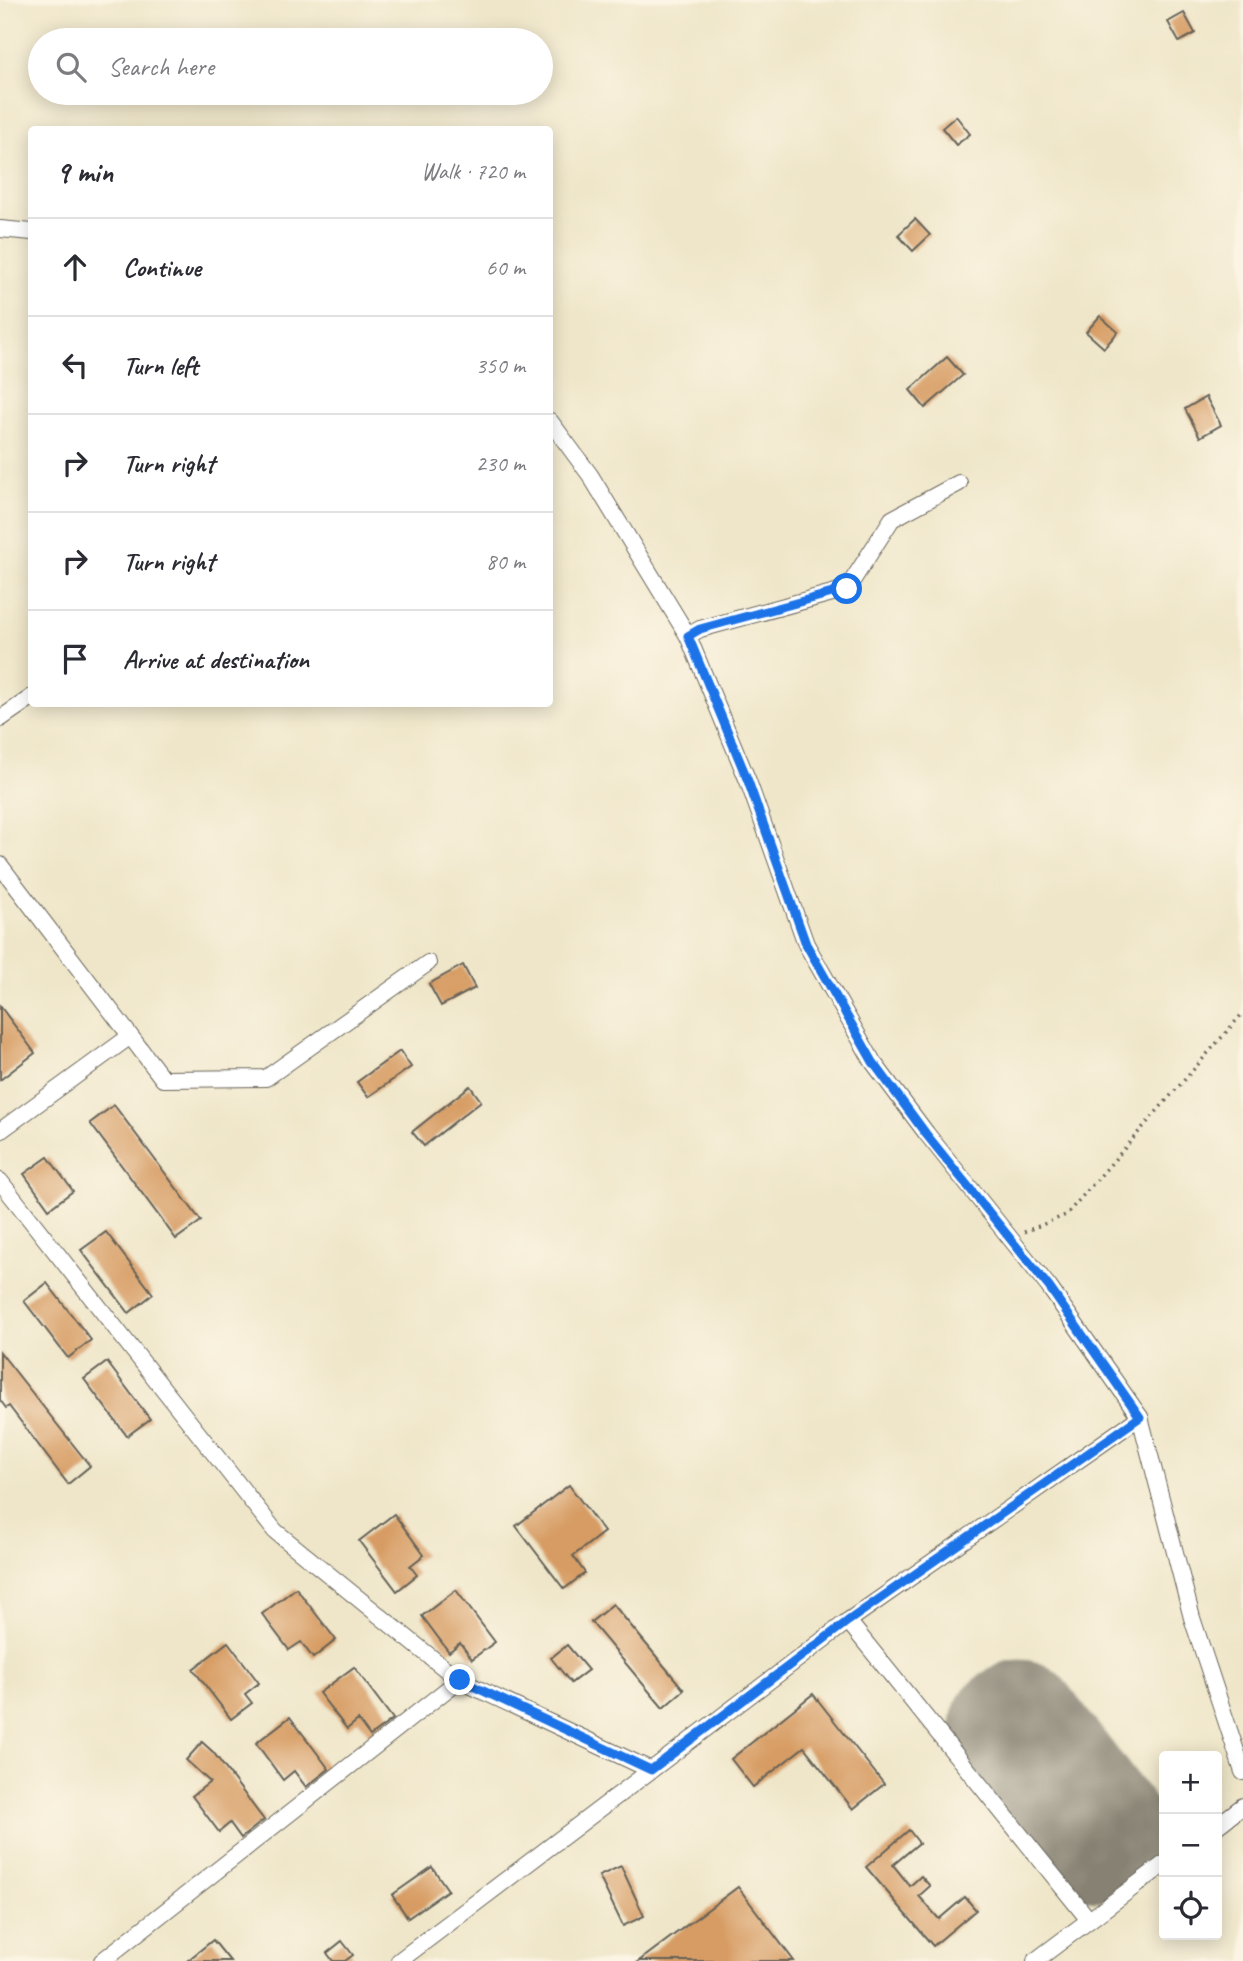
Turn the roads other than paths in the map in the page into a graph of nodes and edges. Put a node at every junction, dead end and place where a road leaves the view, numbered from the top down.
1 (0, 229) edge
2 (28, 232) edge
3 (553, 425) edge
4 (959, 483) dead end
5 (688, 636) junction
6 (28, 700) edge
7 (0, 719) edge
8 (0, 865) edge
9 (428, 963) dead end
10 (130, 1037) junction
11 (0, 1131) edge
12 (0, 1181) edge
13 (1140, 1417) junction
14 (848, 1621) junction
15 (460, 1680) junction
16 (651, 1770) junction
17 (1243, 1772) edge
18 (1243, 1806) edge
19 (1222, 1822) edge
20 (1159, 1868) edge
21 (1089, 1920) junction
22 (410, 1958) edge
23 (102, 1961) edge
24 (1035, 1961) edge

1 - 2 street
3 - 5 street
4 - 5 street
5 - 13 street
6 - 7 street
8 - 10 street
9 - 10 street
10 - 11 street
12 - 15 street
13 - 14 street
13 - 17 street
14 - 16 street
14 - 21 street
15 - 16 street
15 - 23 street
16 - 22 street
18 - 19 street
20 - 21 street
21 - 24 street

